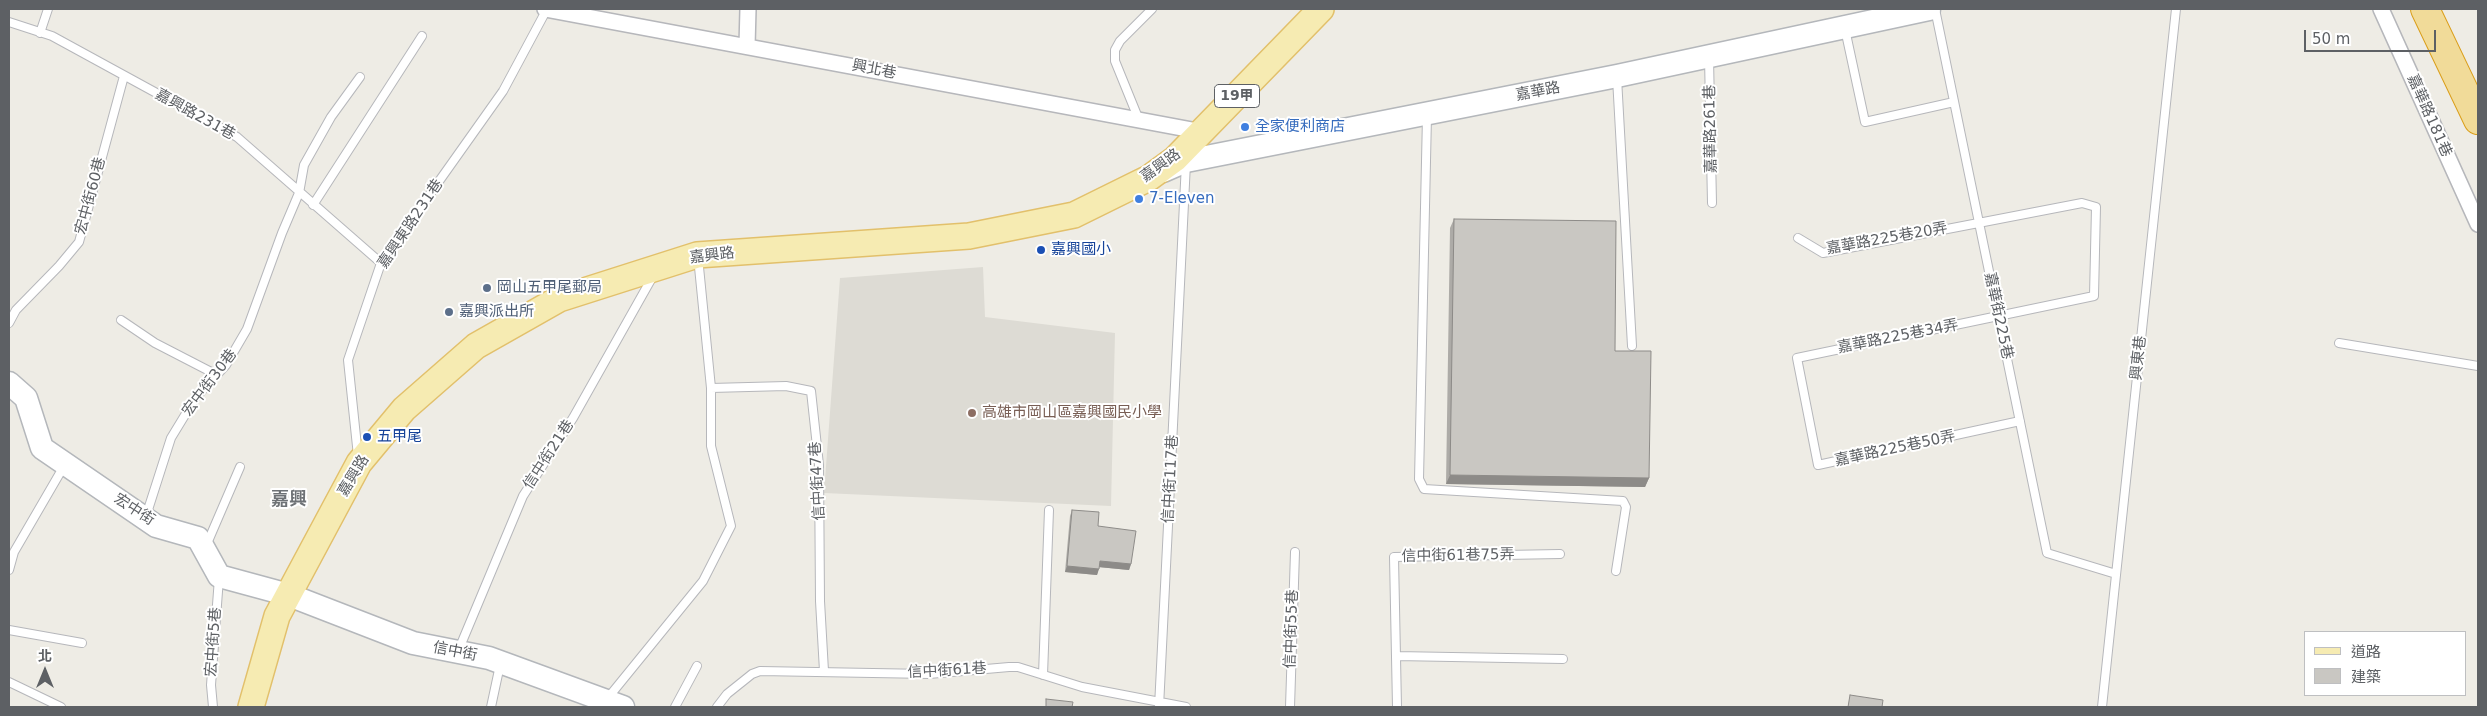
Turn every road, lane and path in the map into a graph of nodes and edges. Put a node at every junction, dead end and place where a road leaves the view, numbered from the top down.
1 (48, 9) edge
2 (546, 9) edge
3 (748, 9) edge
4 (1152, 9) edge
5 (1321, 9) edge
6 (1929, 9) edge
7 (1935, 9) edge
8 (2176, 9) edge
9 (2381, 9) edge
10 (2425, 9) edge
11 (9, 22) edge
12 (1844, 27) junction
13 (40, 33) junction
14 (422, 36) dead end
15 (746, 46) junction
16 (1709, 56) junction
17 (124, 76) junction
18 (1617, 76) junction
19 (360, 77) dead end
20 (1954, 102) junction
21 (1427, 114) junction
22 (1138, 120) junction
23 (2478, 120) edge
24 (1203, 132) junction
25 (1186, 161) junction
26 (1149, 178) junction
27 (299, 193) junction
28 (1712, 202) dead end
29 (313, 205) junction
30 (2096, 207) joint
31 (1979, 223) junction
32 (2478, 224) edge
33 (1798, 238) dead end
34 (698, 255) junction
35 (381, 263) junction
36 (659, 266) junction
37 (1998, 317) junction
38 (121, 320) dead end
39 (9, 323) edge
40 (2339, 344) dead end
41 (1632, 346) dead end
42 (1797, 358) joint
43 (2478, 366) edge
44 (217, 375) junction
45 (9, 383) edge
46 (711, 388) junction
47 (2020, 421) junction
48 (359, 463) junction
49 (66, 464) junction
50 (240, 467) dead end
51 (1049, 510) dead end
52 (145, 518) junction
53 (204, 550) junction
54 (1295, 552) dead end
55 (1560, 554) dead end
56 (9, 570) edge
57 (1616, 571) dead end
58 (2116, 574) junction
59 (219, 576) junction
60 (289, 595) junction
61 (9, 630) edge
62 (82, 643) dead end
63 (458, 652) junction
64 (1396, 656) junction
65 (1563, 659) dead end
66 (501, 663) junction
67 (698, 666) dead end
68 (824, 671) junction
69 (1043, 675) junction
70 (9, 682) edge
71 (600, 701) edge
72 (1159, 704) edge
73 (61, 707) edge
74 (213, 707) edge
75 (251, 707) edge
76 (491, 707) edge
77 (675, 707) edge
78 (718, 707) edge
79 (1186, 707) edge
80 (1290, 707) edge
81 (1397, 707) edge
82 (2102, 707) edge

1 - 13 lane
2 - 15 street, 興北巷
2 - 35 lane, 嘉興東路231巷
3 - 15 street
4 - 22 lane
5 - 24 main road, 嘉興路 / 19甲
6 - 12 street, 嘉華路
7 - 20 lane, 嘉華街225巷
8 - 58 lane, 興東巷
9 - 32 street, 嘉華路181巷
10 - 23 highway
11 - 13 lane, 嘉興路231巷
12 - 16 street, 嘉華路
12 - 20 lane
13 - 17 lane, 嘉興路231巷
14 - 29 lane
15 - 22 street, 興北巷
16 - 18 street, 嘉華路
16 - 28 lane, 嘉華路261巷
17 - 27 lane, 嘉興路231巷
17 - 39 lane, 宏中街60巷
18 - 21 street, 嘉華路
18 - 41 lane
19 - 27 lane, 宏中街30巷
20 - 31 lane, 嘉華街225巷
21 - 25 street, 嘉華路
21 - 57 lane
22 - 24 street, 興北巷
24 - 26 main road, 嘉興路 / 19甲
25 - 26 street, 嘉華路
25 - 72 lane, 信中街117巷
26 - 34 main road, 嘉興路 / 19甲
27 - 29 lane, 嘉興路231巷
27 - 44 lane, 宏中街30巷
29 - 35 lane, 嘉興路231巷
30 - 31 lane, 嘉華路225巷20弄
30 - 37 lane, 嘉華路225巷34弄
31 - 33 lane, 嘉華路225巷20弄
31 - 37 lane, 嘉華街225巷
34 - 36 main road, 嘉興路 / 19甲
34 - 46 lane
35 - 48 lane, 嘉興東路231巷
36 - 48 main road, 嘉興路 / 19甲
36 - 63 lane, 信中街21巷
37 - 42 lane, 嘉華路225巷34弄
37 - 47 lane, 嘉華街225巷
38 - 44 lane
40 - 43 lane
42 - 47 lane, 嘉華路225巷50弄
44 - 52 lane, 宏中街30巷
45 - 49 street, 宏中街
46 - 68 lane, 信中街47巷
46 - 71 lane
47 - 58 lane, 嘉華街225巷
48 - 60 main road, 嘉興路 / 19甲
49 - 52 street, 宏中街
49 - 56 lane
50 - 53 lane
51 - 69 lane
52 - 53 street, 宏中街
53 - 59 street, 宏中街
54 - 80 lane, 信中街55巷
55 - 64 lane, 信中街61巷75弄
58 - 82 lane, 興東巷
59 - 60 street
59 - 74 lane, 宏中街5巷
60 - 63 street, 信中街
60 - 75 main road, 嘉興路 / 19甲
61 - 62 lane
63 - 66 street, 信中街
64 - 65 lane
64 - 81 lane, 信中街61巷75弄
66 - 71 street, 信中街
66 - 76 lane
67 - 77 lane
68 - 69 lane, 信中街61巷
68 - 78 lane, 信中街61巷
69 - 72 lane, 信中街61巷
70 - 73 lane
72 - 79 lane, 信中街61巷

